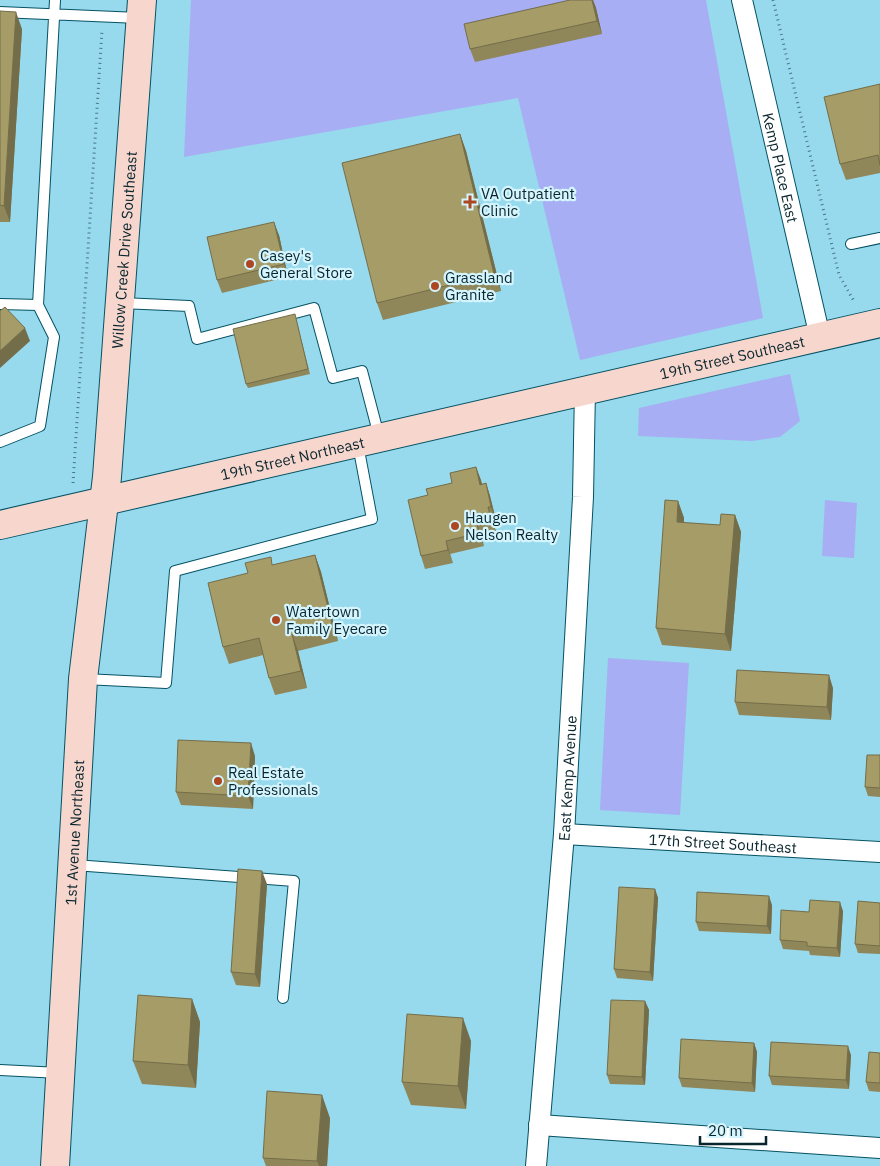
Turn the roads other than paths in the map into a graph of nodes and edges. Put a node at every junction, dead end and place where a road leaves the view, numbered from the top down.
1 (55, 0) edge
2 (742, 0) edge
3 (141, 9) edge
4 (0, 12) edge
5 (54, 14) junction
6 (880, 238) edge
7 (851, 244) dead end
8 (121, 303) junction
9 (0, 304) edge
10 (38, 305) junction
11 (880, 323) edge
12 (820, 337) junction
13 (585, 389) junction
14 (368, 439) junction
15 (0, 442) edge
16 (105, 501) junction
17 (0, 525) edge
18 (83, 679) junction
19 (564, 834) junction
20 (880, 852) edge
21 (73, 865) junction
22 (283, 998) dead end
23 (0, 1070) edge
24 (61, 1073) junction
25 (539, 1125) junction
26 (880, 1148) edge
27 (55, 1166) edge
28 (536, 1166) edge

1 - 5 lane
2 - 12 street, Kemp Place East
3 - 5 lane
3 - 8 main road, Willow Creek Drive Southeast
4 - 5 lane
5 - 10 lane
6 - 7 lane
8 - 14 lane
8 - 16 main road, Willow Creek Drive Southeast
9 - 10 lane
10 - 15 lane
11 - 12 main road, 19th Street Southeast
12 - 13 main road, 19th Street Southeast
13 - 14 main road, 19th Street Northeast
13 - 19 street, East Kemp Avenue
14 - 16 main road, 19th Street Northeast
14 - 18 lane
16 - 17 main road, 19th Street Northeast
16 - 18 main road, 1st Avenue Northeast
18 - 21 main road, 1st Avenue Northeast
19 - 20 street, 17th Street Southeast
19 - 25 street, East Kemp Avenue
21 - 22 lane
21 - 24 main road, 1st Avenue Northeast
23 - 24 lane
24 - 27 main road, 1st Avenue Northeast
25 - 26 street
25 - 28 street, East Kemp Avenue

